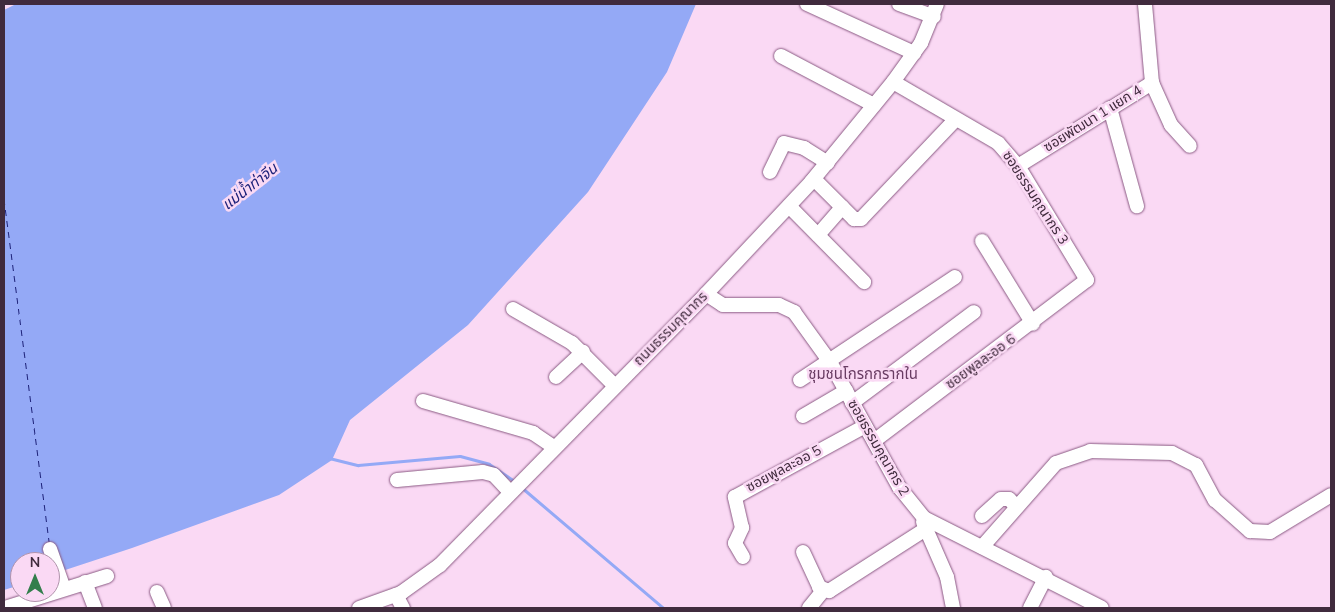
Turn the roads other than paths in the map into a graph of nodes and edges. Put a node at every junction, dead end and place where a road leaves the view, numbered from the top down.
1 (807, 4) edge
2 (899, 4) edge
3 (1145, 4) edge
4 (935, 10) edge
5 (914, 53) junction
6 (781, 56) dead end
7 (893, 82) junction
8 (1152, 83) junction
9 (874, 105) junction
10 (1110, 108) junction
11 (955, 120) junction
12 (1190, 146) dead end
13 (828, 163) junction
14 (1018, 166) junction
15 (770, 172) dead end
16 (814, 179) junction
17 (789, 206) junction
18 (1137, 206) dead end
19 (842, 207) junction
20 (818, 235) junction
21 (982, 241) dead end
22 (955, 277) dead end
23 (1087, 280) joint
24 (864, 282) dead end
25 (706, 294) junction
26 (513, 309) dead end
27 (974, 312) dead end
28 (1033, 324) junction
29 (583, 352) junction
30 (830, 362) junction
31 (556, 378) dead end
32 (800, 380) dead end
33 (614, 384) junction
34 (849, 397) junction
35 (423, 401) dead end
36 (803, 416) dead end
37 (865, 426) junction
38 (874, 441) junction
39 (554, 447) junction
40 (397, 480) dead end
41 (512, 490) junction
42 (1331, 495) edge
43 (914, 506) junction
44 (1018, 507) junction
45 (982, 516) dead end
46 (927, 528) junction
47 (982, 547) junction
48 (50, 549) dead end
49 (802, 552) dead end
50 (743, 558) dead end
51 (107, 576) dead end
52 (1046, 577) junction
53 (86, 582) junction
54 (64, 589) junction
55 (823, 591) junction
56 (157, 592) dead end
57 (396, 595) junction
58 (5, 608) edge
59 (95, 608) edge
60 (164, 608) edge
61 (359, 608) edge
62 (403, 608) edge
63 (809, 608) edge
64 (953, 608) edge
65 (1030, 608) edge
66 (1102, 608) edge

1 - 5 street
2 - 4 street
3 - 8 street, ซอยพัฒนา 1 แยก 4
4 - 5 street, ถนนธรรมคุณากร
5 - 7 street, ถนนธรรมคุณากร
6 - 9 street
7 - 9 street, ถนนธรรมคุณากร
7 - 11 street, ซอยธรรมคุณากร 3
8 - 10 street, ซอยพัฒนา 1 แยก 4
8 - 12 street
9 - 13 street, ถนนธรรมคุณากร
10 - 14 street, ซอยพัฒนา 1 แยก 4
10 - 18 street
11 - 14 street, ซอยธรรมคุณากร 3
11 - 19 street
13 - 15 street
13 - 16 street, ถนนธรรมคุณากร
14 - 23 street, ซอยธรรมคุณากร 3
16 - 17 street, ถนนธรรมคุณากร
16 - 19 street
17 - 20 street
17 - 25 street, ถนนธรรมคุณากร
19 - 20 street
20 - 24 street
21 - 28 street
22 - 30 street
23 - 28 street, ซอยพูลละออ 6
25 - 30 street, ซอยธรรมคุณากร 2
25 - 33 street, ถนนธรรมคุณากร
26 - 29 street
27 - 34 street
28 - 38 street, ซอยพูลละออ 6
29 - 31 street
29 - 33 street
30 - 32 street
30 - 34 street, ซอยธรรมคุณากร 2
33 - 39 street, ถนนธรรมคุณากร
34 - 36 street
34 - 37 street, ซอยธรรมคุณากร 2
35 - 39 street
37 - 38 street, ซอยธรรมคุณากร 2
37 - 50 street, ซอยพูลละออ 5
38 - 43 street, ซอยธรรมคุณากร 2
39 - 41 street, ถนนธรรมคุณากร
40 - 41 street
41 - 57 street, ถนนธรรมคุณากร
42 - 44 street
43 - 46 street
43 - 47 street, ซอยธรรมคุณากร 2
44 - 45 street
44 - 47 street
46 - 55 street
46 - 64 street
47 - 52 street, ซอยธรรมคุณากร 2
48 - 54 street
49 - 55 street
51 - 53 street
52 - 65 street
52 - 66 street, ซอยธรรมคุณากร 2
53 - 54 street
53 - 59 street
54 - 58 street
55 - 63 street
56 - 60 street
57 - 61 street, ถนนธรรมคุณากร
57 - 62 street

